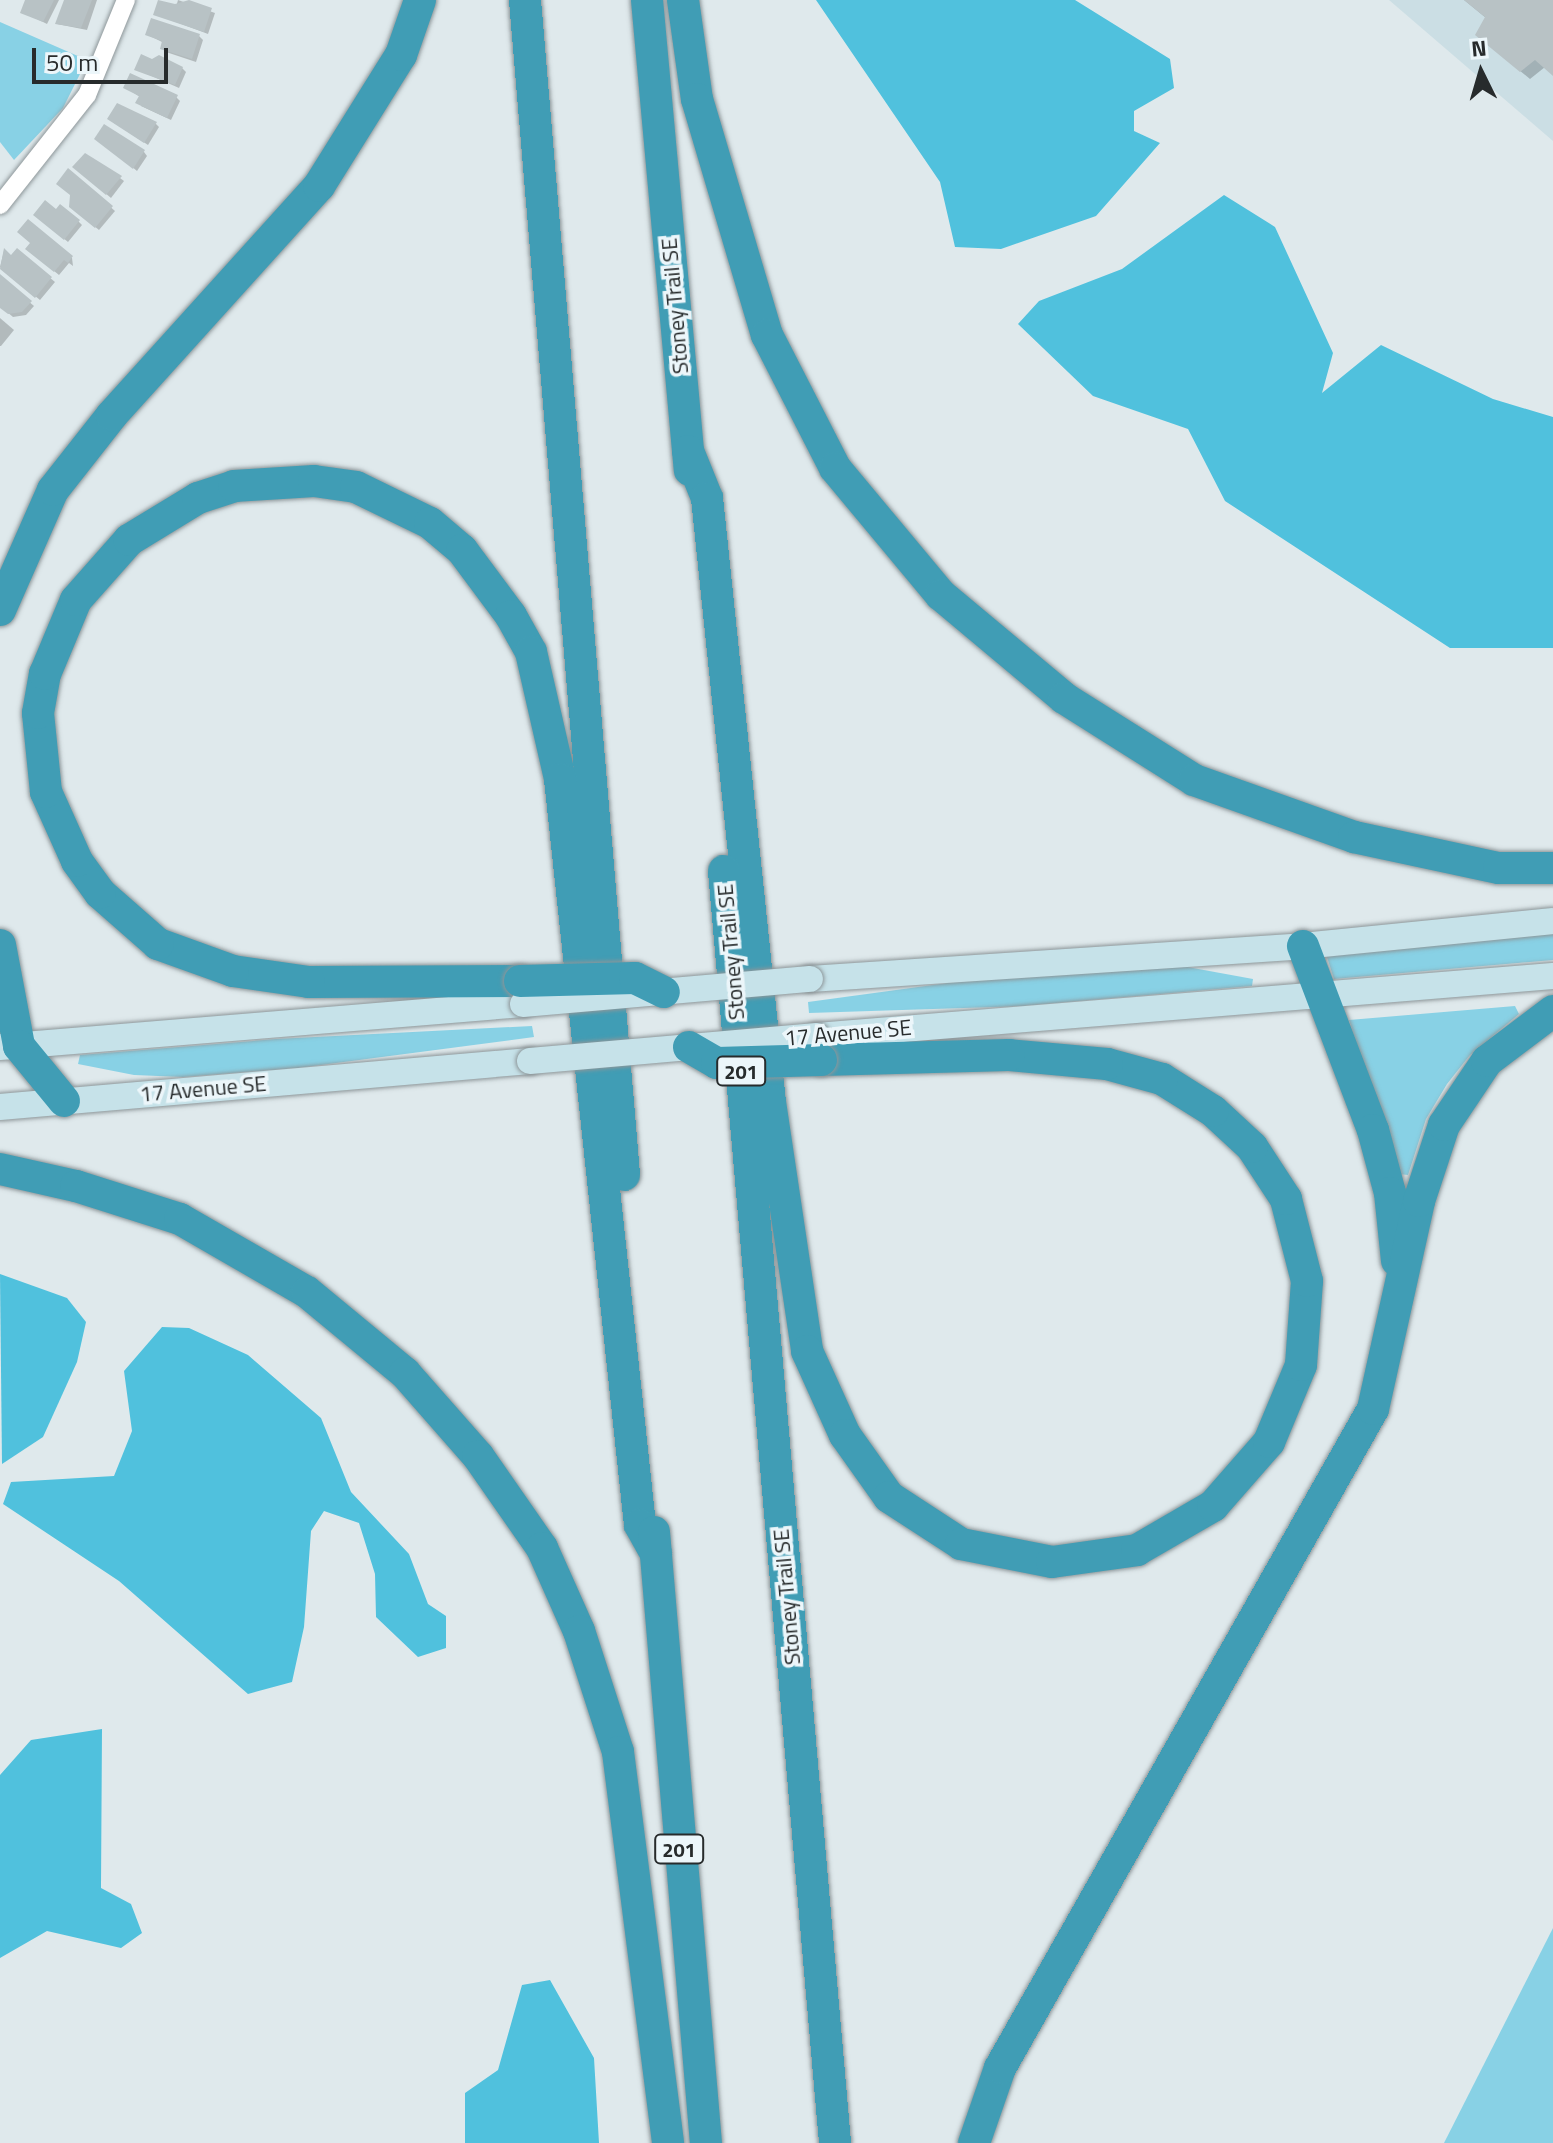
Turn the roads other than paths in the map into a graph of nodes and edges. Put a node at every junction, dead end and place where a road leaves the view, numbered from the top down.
1 (126, 0) edge
2 (420, 0) edge
3 (525, 0) edge
4 (647, 0) edge
5 (683, 0) edge
6 (0, 205) edge
7 (688, 451) junction
8 (0, 610) edge
9 (1553, 868) edge
10 (1553, 921) edge
11 (0, 945) edge
12 (1303, 946) junction
13 (1553, 976) edge
14 (522, 992) junction
15 (664, 992) joint
16 (1325, 996) junction
17 (1553, 1011) edge
18 (9, 1047) edge
19 (689, 1047) joint
20 (819, 1048) junction
21 (64, 1101) junction
22 (0, 1107) edge
23 (0, 1169) edge
24 (1398, 1312) junction
25 (656, 1554) junction
26 (668, 2143) edge
27 (706, 2143) edge
28 (835, 2143) edge
29 (974, 2143) edge

1 - 6 street
2 - 8 highway
3 - 25 highway, 201
4 - 7 highway, Stoney Trail SE / 201
5 - 9 highway
7 - 20 highway
7 - 28 highway, Stoney Trail SE / 201
10 - 12 main road
11 - 18 highway
12 - 15 main road, bridge
12 - 16 highway
13 - 16 main road, 17 Avenue SE
14 - 15 highway, bridge
14 - 18 main road
14 - 25 highway
16 - 20 main road, 17 Avenue SE
16 - 24 highway
17 - 24 highway
18 - 21 highway
19 - 20 highway, bridge
19 - 21 main road, 17 Avenue SE, bridge
21 - 22 main road, 17 Avenue SE
23 - 26 highway
24 - 29 highway
25 - 27 highway, 201

